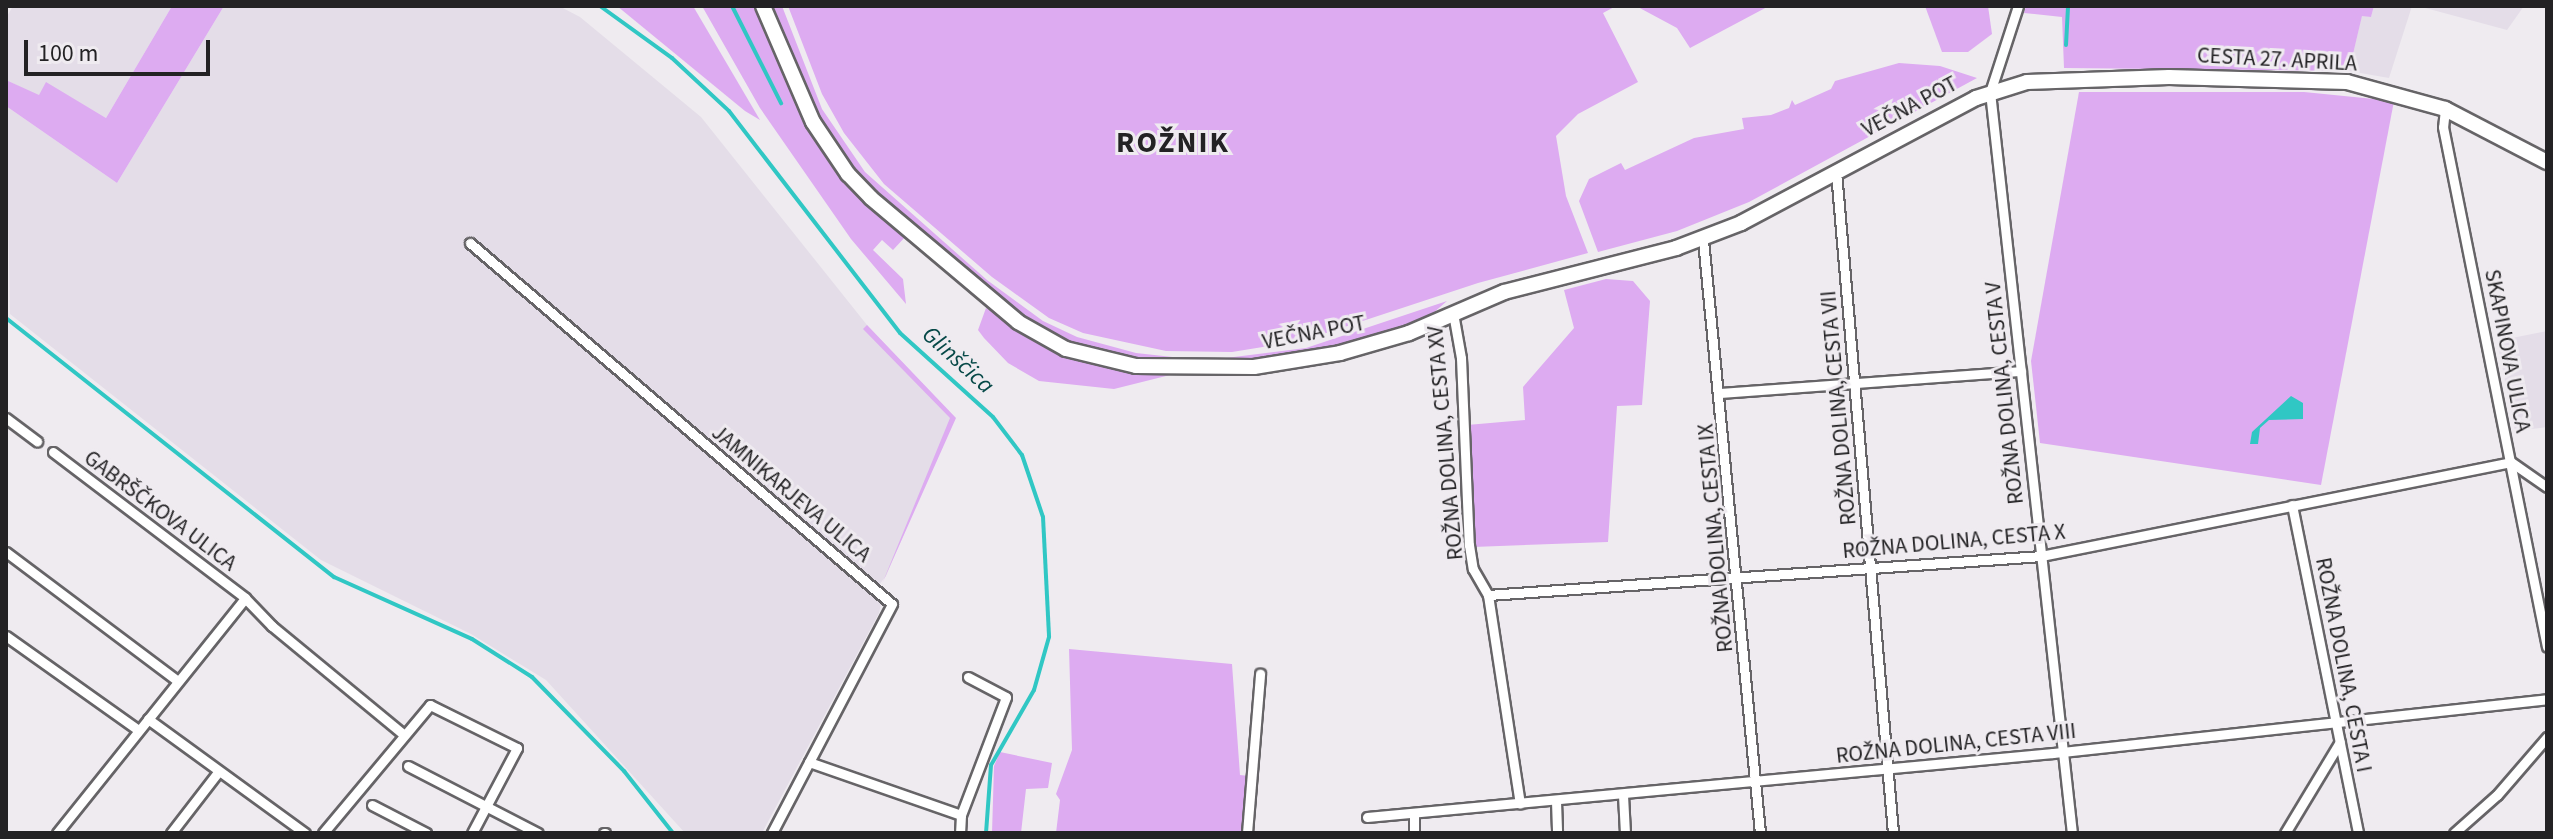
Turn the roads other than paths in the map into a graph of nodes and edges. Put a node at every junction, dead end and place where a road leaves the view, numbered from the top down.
1 (763, 6) edge
2 (2018, 6) edge
3 (1990, 92) junction
4 (2445, 109) junction
5 (2547, 162) edge
6 (1836, 172) junction
7 (1703, 240) junction
8 (470, 243) dead end
9 (1453, 313) junction
10 (2021, 371) junction
11 (1855, 383) junction
12 (1721, 393) junction
13 (6, 418) edge
14 (37, 441) dead end
15 (53, 452) dead end
16 (2511, 462) junction
17 (2547, 487) edge
18 (2292, 505) junction
19 (6, 552) edge
20 (2041, 556) junction
21 (1870, 569) junction
22 (1739, 579) junction
23 (1488, 595) junction
24 (245, 598) junction
25 (6, 636) edge
26 (2547, 647) edge
27 (1260, 674) dead end
28 (968, 677) dead end
29 (178, 681) junction
30 (2547, 699) edge
31 (148, 719) junction
32 (2337, 723) junction
33 (137, 729) junction
34 (403, 734) junction
35 (2547, 737) edge
36 (2340, 742) junction
37 (2063, 752) junction
38 (809, 762) junction
39 (408, 766) dead end
40 (1887, 769) junction
41 (219, 771) junction
42 (1756, 782) junction
43 (1623, 795) junction
44 (1556, 801) junction
45 (1520, 804) junction
46 (372, 805) dead end
47 (486, 807) junction
48 (1414, 814) junction
49 (961, 815) junction
50 (1367, 817) dead end
51 (57, 833) edge
52 (171, 833) edge
53 (305, 833) edge
54 (323, 833) edge
55 (426, 833) edge
56 (472, 833) edge
57 (538, 833) edge
58 (772, 833) edge
59 (960, 833) edge
60 (1247, 833) edge
61 (1414, 833) edge
62 (1557, 833) edge
63 (1625, 833) edge
64 (1760, 833) edge
65 (1893, 833) edge
66 (2072, 833) edge
67 (2285, 833) edge
68 (2358, 833) edge
69 (2454, 833) edge

1 - 9 main road, VEČNA POT
2 - 3 street
3 - 4 main road, CESTA 27. APRILA
3 - 6 main road, VEČNA POT
3 - 10 street, ROŽNA DOLINA, CESTA V
4 - 5 main road, CESTA 27. APRILA
4 - 16 street, SKAPINOVA ULICA
6 - 7 main road, VEČNA POT
6 - 11 street, ROŽNA DOLINA, CESTA VII
7 - 9 main road, VEČNA POT
7 - 12 street, ROŽNA DOLINA, CESTA IX
8 - 38 street, JAMNIKARJEVA ULICA
9 - 23 street, ROŽNA DOLINA, CESTA XV
10 - 11 street
10 - 20 street, ROŽNA DOLINA, CESTA V
11 - 12 street
11 - 21 street, ROŽNA DOLINA, CESTA VII
12 - 22 street, ROŽNA DOLINA, CESTA IX
13 - 14 street
15 - 24 street, GABRŠČKOVA ULICA
16 - 17 street
16 - 18 street, ROŽNA DOLINA, CESTA X
16 - 26 street, SKAPINOVA ULICA
18 - 20 street, ROŽNA DOLINA, CESTA X
18 - 32 street, ROŽNA DOLINA, CESTA I
19 - 29 street
20 - 21 street, ROŽNA DOLINA, CESTA X
20 - 37 street, ROŽNA DOLINA, CESTA V
21 - 22 street, ROŽNA DOLINA, CESTA X
21 - 40 street, ROŽNA DOLINA, CESTA VII
22 - 23 street, ROŽNA DOLINA, CESTA X
22 - 42 street, ROŽNA DOLINA, CESTA IX
23 - 45 street, ROŽNA DOLINA, CESTA XV
24 - 29 street, GABRŠČKOVA ULICA
24 - 34 street, GABRŠČKOVA ULICA
25 - 33 street
27 - 60 street
28 - 49 street
29 - 31 street, GABRŠČKOVA ULICA
30 - 32 street, ROŽNA DOLINA, CESTA VIII
31 - 33 street, GABRŠČKOVA ULICA
31 - 41 street
32 - 36 street, ROŽNA DOLINA, CESTA I
32 - 37 street, ROŽNA DOLINA, CESTA VIII
33 - 51 street, GABRŠČKOVA ULICA
34 - 47 street
34 - 54 street
35 - 69 street
36 - 67 street
36 - 68 street, ROŽNA DOLINA, CESTA I
37 - 40 street, ROŽNA DOLINA, CESTA VIII
37 - 66 street, ROŽNA DOLINA, CESTA V
38 - 49 street
38 - 58 street, JAMNIKARJEVA ULICA
39 - 47 street
40 - 42 street, ROŽNA DOLINA, CESTA VIII
40 - 65 street, ROŽNA DOLINA, CESTA VII
41 - 52 street
41 - 53 street
42 - 43 street, ROŽNA DOLINA, CESTA VIII
42 - 64 street, ROŽNA DOLINA, CESTA IX
43 - 44 street, ROŽNA DOLINA, CESTA VIII
43 - 63 street
44 - 45 street, ROŽNA DOLINA, CESTA VIII
44 - 62 street
45 - 48 street, ROŽNA DOLINA, CESTA VIII
46 - 55 street
47 - 56 street
47 - 57 street
48 - 50 street, ROŽNA DOLINA, CESTA VIII
48 - 61 street
49 - 59 street

